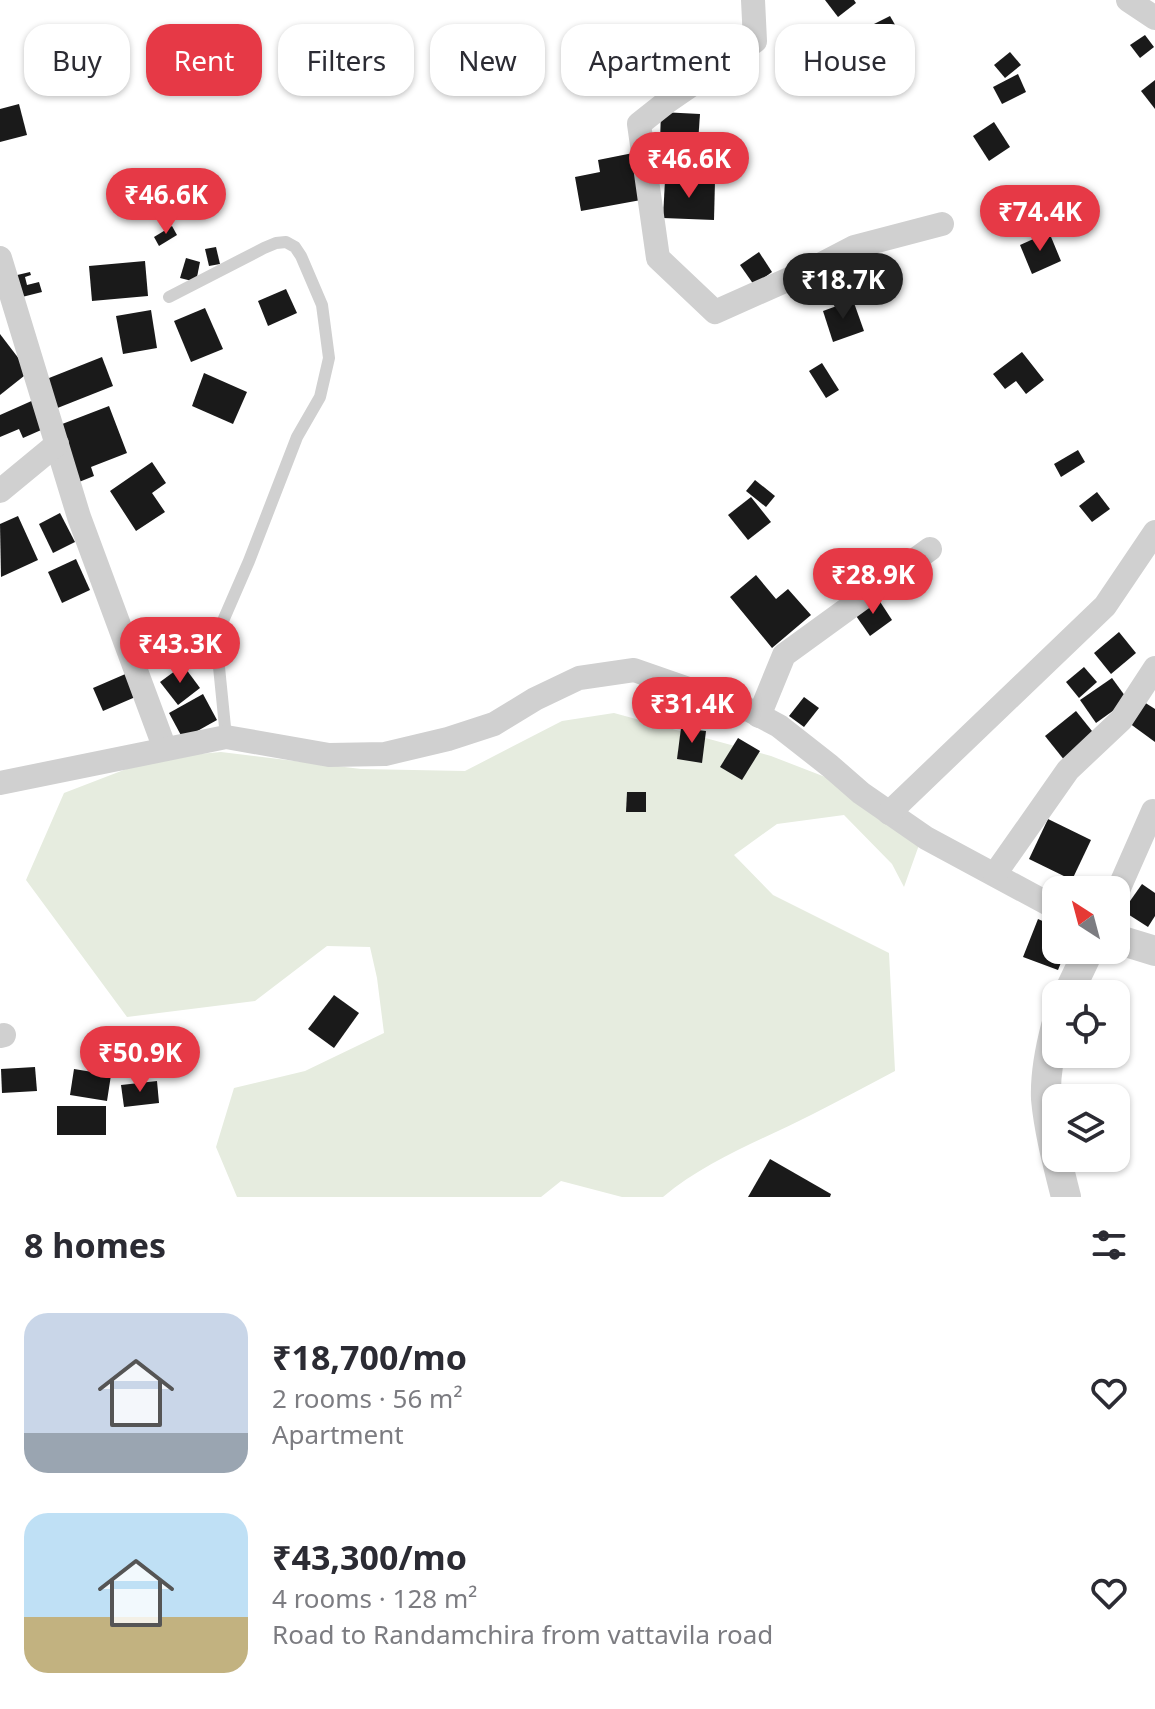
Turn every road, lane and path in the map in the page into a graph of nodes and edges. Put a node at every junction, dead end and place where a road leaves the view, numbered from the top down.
1 (753, 0) edge
2 (1128, 0) edge
3 (1155, 18) edge
4 (942, 224) dead end
5 (0, 258) edge
6 (169, 297) dead end
7 (57, 444) junction
8 (0, 491) edge
9 (1155, 532) edge
10 (930, 549) dead end
11 (1155, 668) edge
12 (759, 716) junction
13 (226, 737) junction
14 (165, 749) junction
15 (0, 783) edge
16 (1153, 811) dead end
17 (889, 813) junction
18 (995, 874) junction
19 (1124, 876) edge
20 (1042, 900) edge
21 (1130, 943) edge
22 (1155, 951) edge
23 (1048, 1068) edge
24 (1066, 1197) edge

1 - 4 street
2 - 3 street
5 - 7 street
6 - 13 lane
7 - 8 street
7 - 14 street
9 - 17 street
10 - 12 street
11 - 18 street
12 - 13 street
12 - 17 street
13 - 14 street
14 - 15 street
16 - 19 street
17 - 18 street
18 - 20 street
21 - 22 street
23 - 24 street

